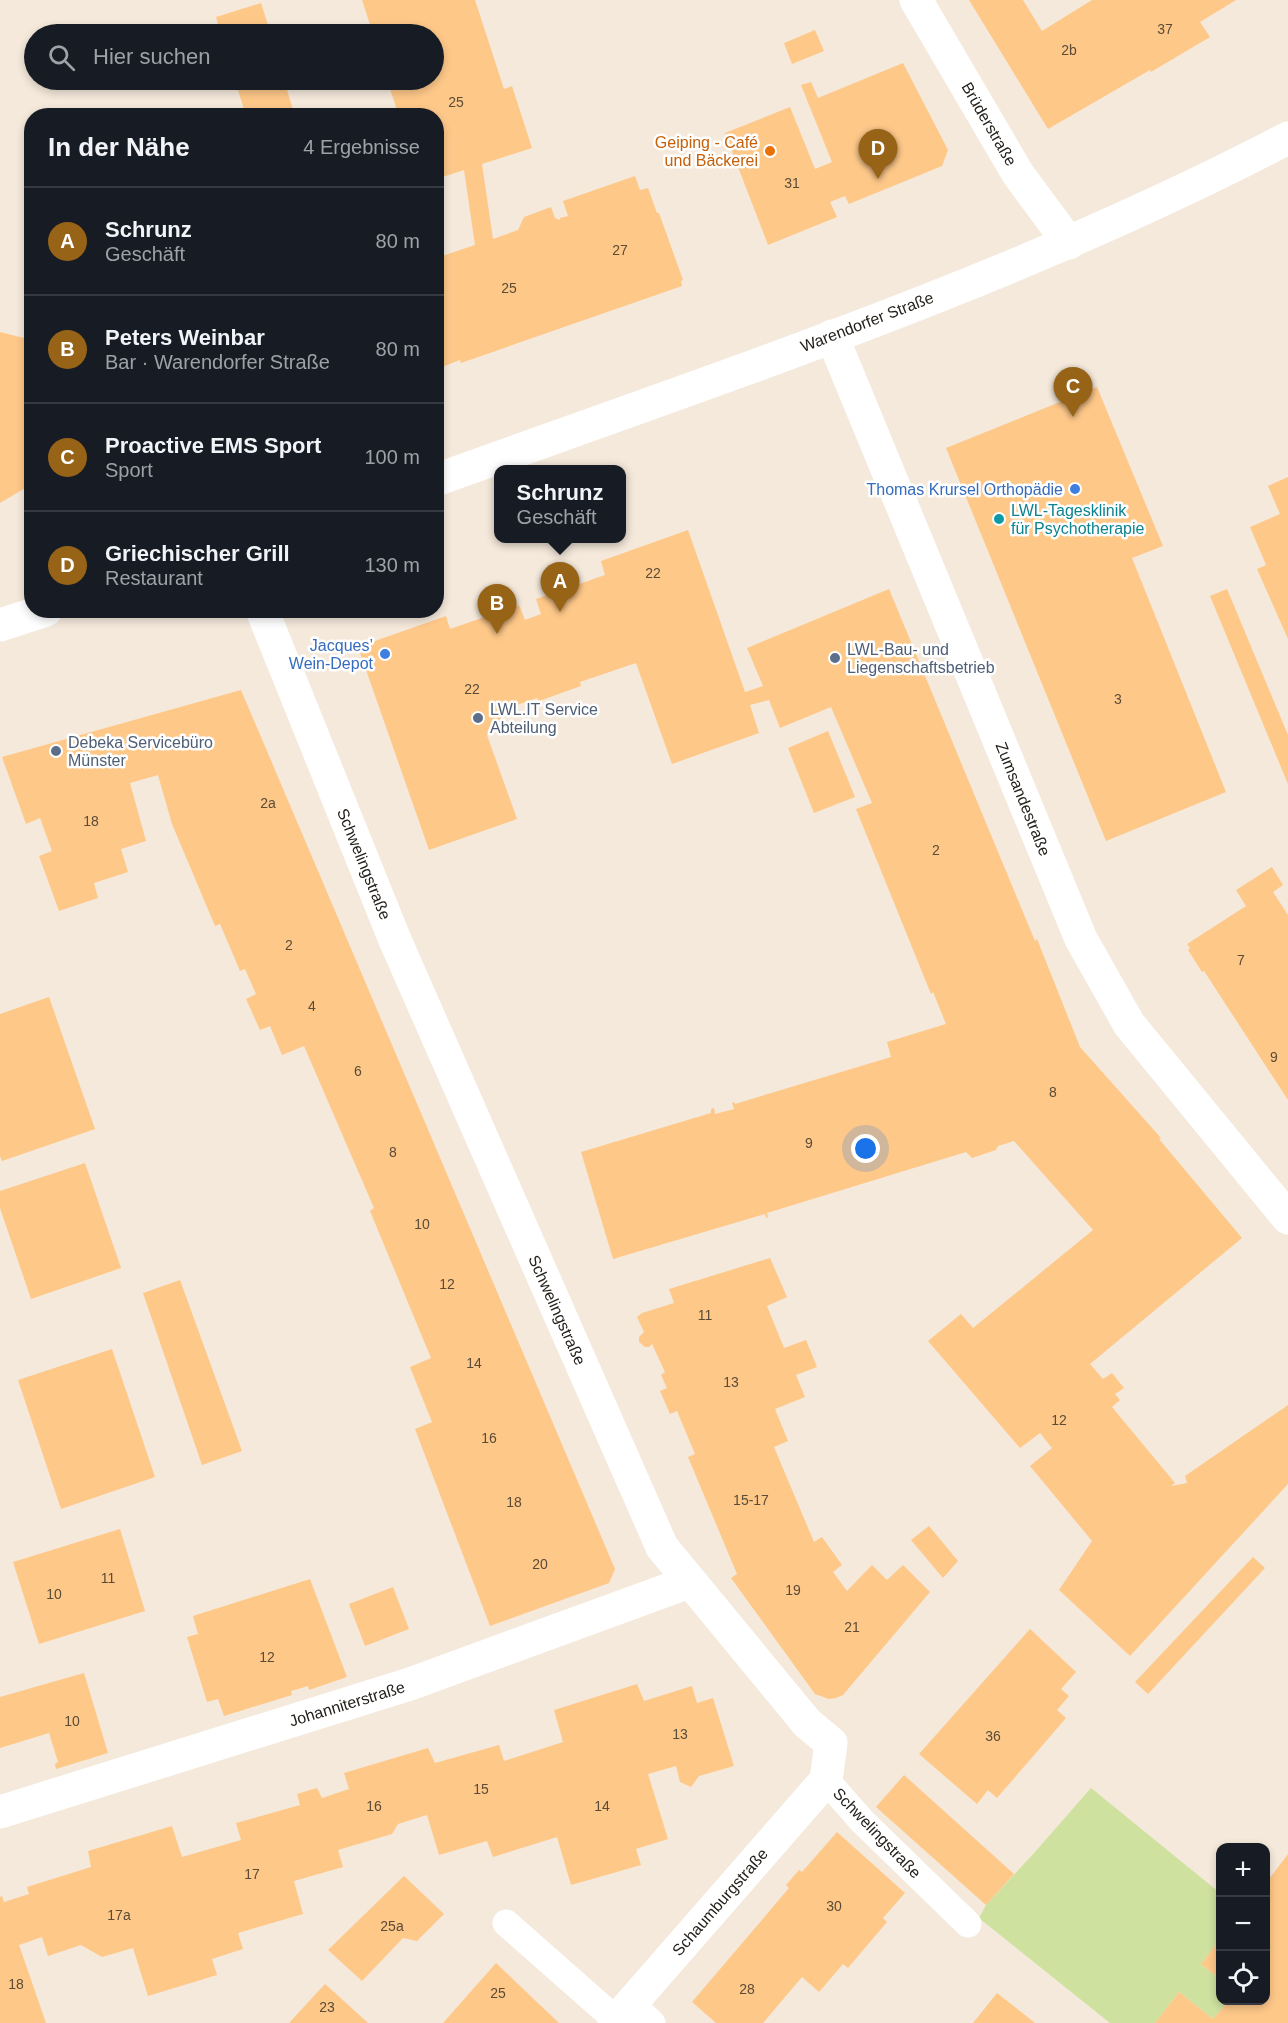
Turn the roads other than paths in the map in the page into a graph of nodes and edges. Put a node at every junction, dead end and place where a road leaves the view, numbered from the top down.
1 (916, 0) edge
2 (1288, 138) edge
3 (1069, 243) junction
4 (832, 336) junction
5 (444, 477) edge
6 (24, 617) edge
7 (265, 618) edge
8 (0, 625) edge
9 (1288, 1218) edge
10 (689, 1582) junction
11 (826, 1780) junction
12 (0, 1812) edge
13 (506, 1923) dead end
14 (968, 1924) dead end
15 (628, 2017) edge

1 - 3 street, Brüderstraße
2 - 3 street, Warendorfer Straße
3 - 4 street, Warendorfer Straße
4 - 5 street, Warendorfer Straße
4 - 9 street, Zumsandestraße
6 - 8 street
7 - 10 street, Schwelingstraße
10 - 11 street, Schwelingstraße
10 - 12 street, Johanniterstraße
11 - 14 lane, Schwelingstraße
11 - 15 street, Schaumburgstraße
13 - 15 lane

